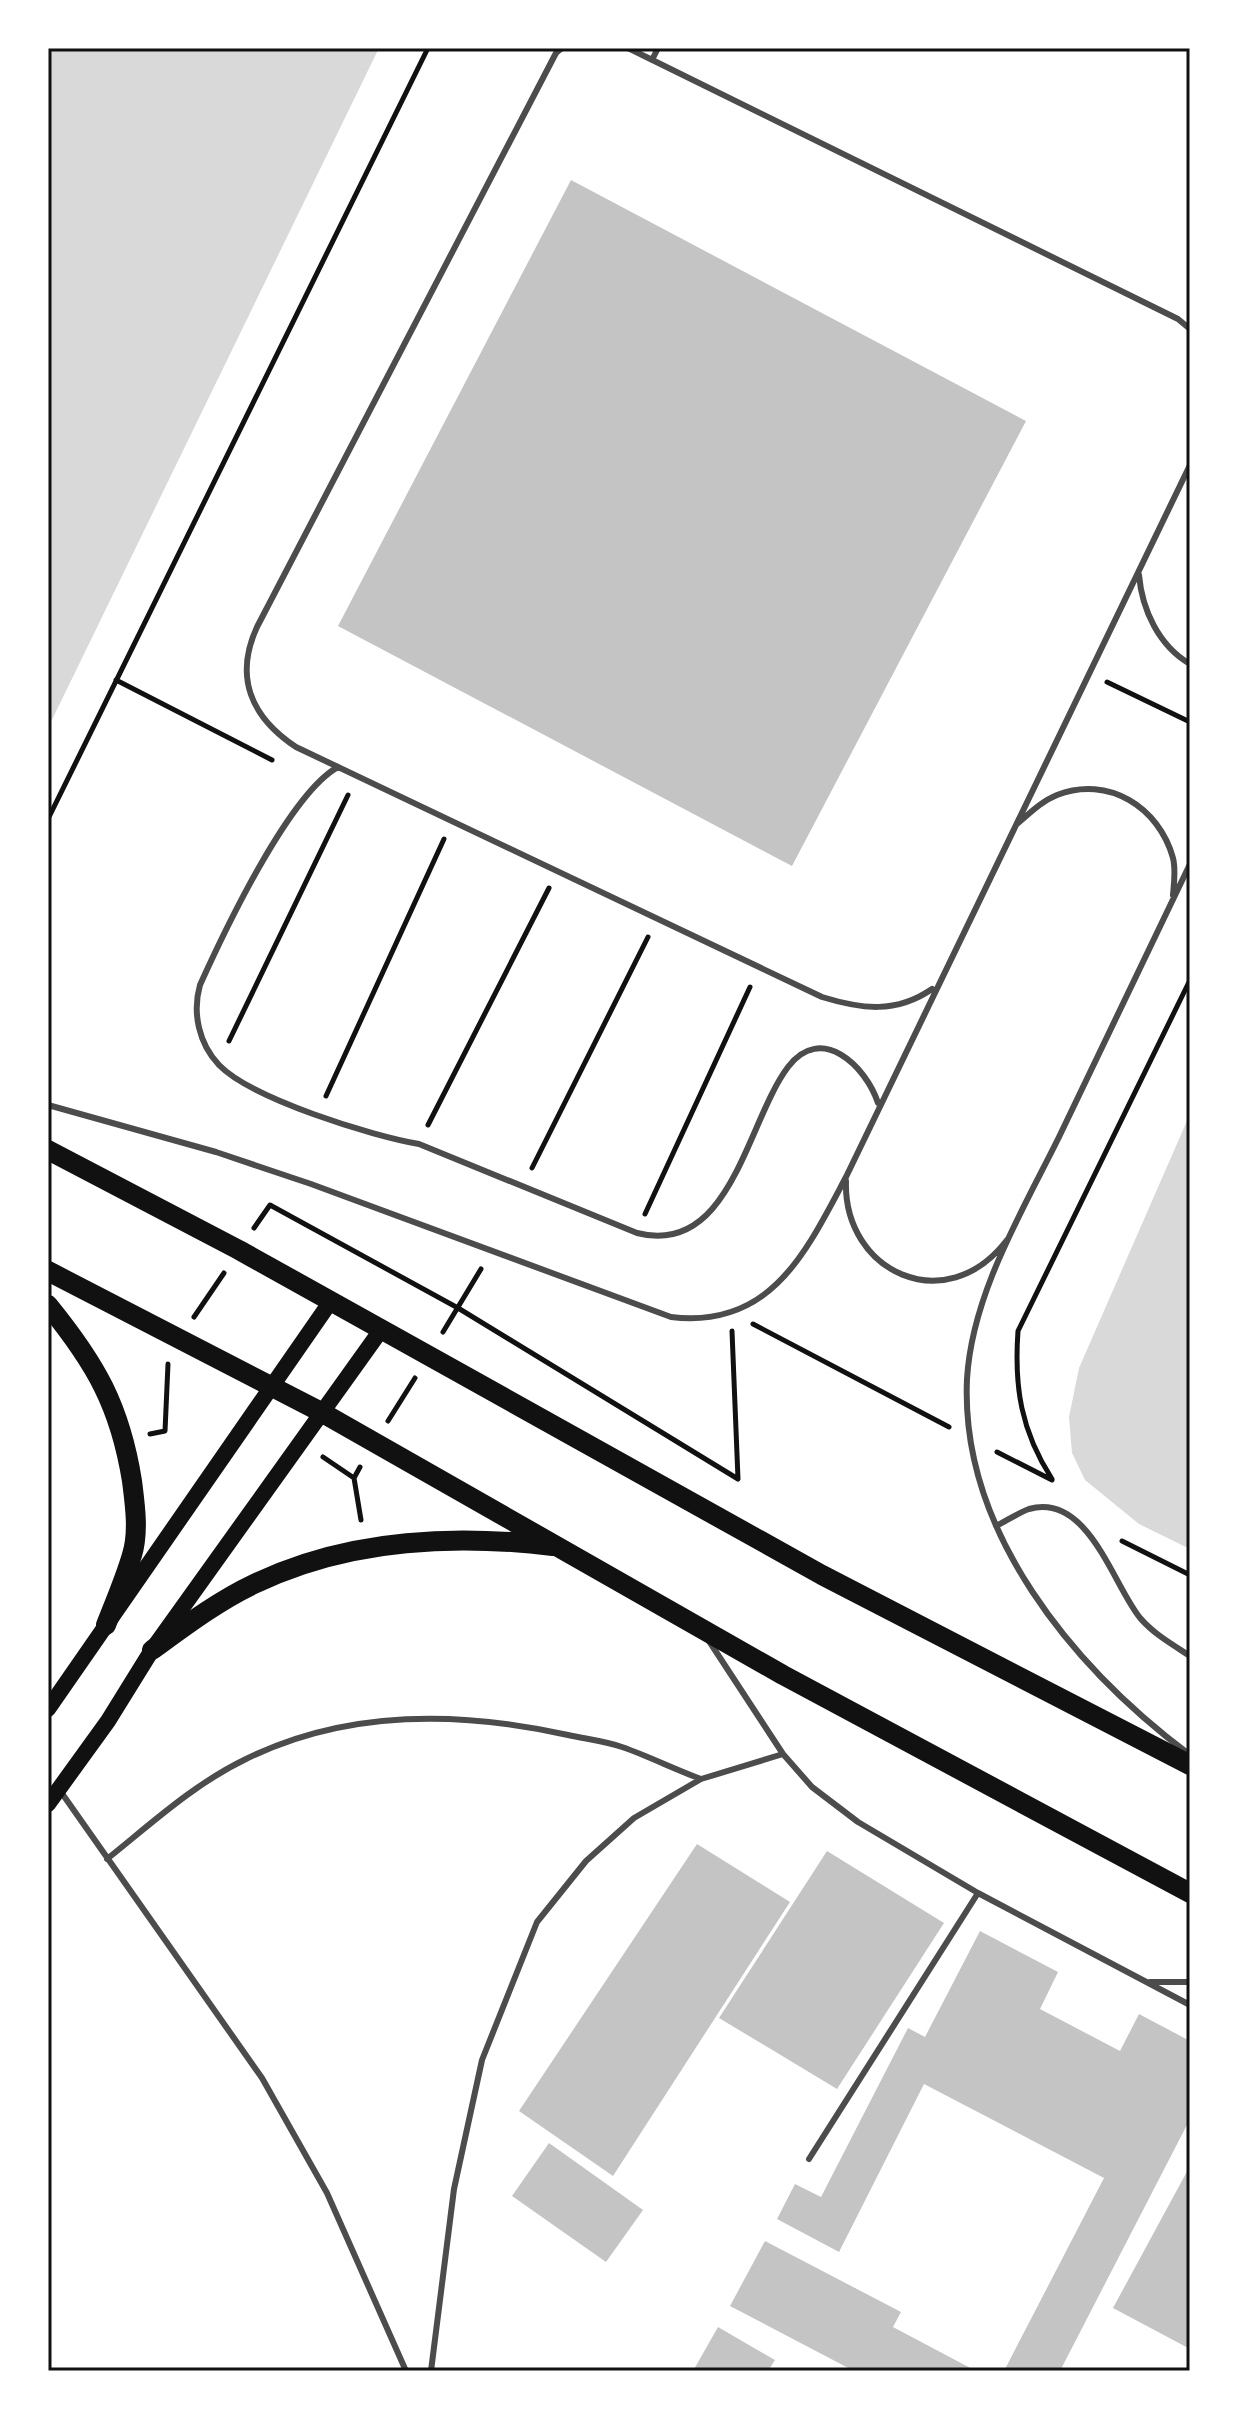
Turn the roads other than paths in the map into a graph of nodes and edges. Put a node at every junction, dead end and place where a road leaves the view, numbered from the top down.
1 (562, 48) edge
2 (628, 48) edge
3 (658, 48) edge
4 (652, 60) junction
5 (1190, 329) edge
6 (1190, 465) edge
7 (1138, 571) junction
8 (1190, 664) edge
9 (338, 767) junction
10 (1013, 827) junction
11 (1190, 864) edge
12 (1173, 899) junction
13 (935, 987) junction
14 (878, 1104) junction
15 (48, 1105) edge
16 (48, 1150) edge
17 (846, 1177) junction
18 (1014, 1230) junction
19 (48, 1271) edge
20 (331, 1301) junction
21 (48, 1305) edge
22 (381, 1330) junction
23 (272, 1386) junction
24 (321, 1412) junction
25 (996, 1526) junction
26 (563, 1547) junction
27 (106, 1625) junction
28 (702, 1629) junction
29 (152, 1650) junction
30 (1190, 1656) edge
31 (48, 1709) edge
32 (783, 1754) junction
33 (1190, 1755) edge
34 (1190, 1765) edge
35 (701, 1779) junction
36 (59, 1789) junction
37 (48, 1804) edge
38 (107, 1859) junction
39 (978, 1893) junction
40 (1190, 1893) edge
41 (1147, 1982) junction
42 (1190, 1982) edge
43 (1190, 2005) edge
44 (809, 2159) dead end
45 (406, 2371) edge
46 (431, 2371) edge

1 - 9 lane
2 - 4 lane
3 - 4 lane
4 - 5 lane
6 - 7 lane
7 - 8 lane
7 - 10 lane
9 - 13 lane
9 - 14 lane
10 - 12 lane
10 - 13 lane
11 - 12 lane
12 - 18 lane
13 - 14 lane
14 - 17 lane
15 - 17 lane
16 - 20 main road
17 - 18 lane
18 - 25 lane
19 - 23 main road
20 - 22 main road
20 - 23 main road
21 - 27 main road
22 - 24 main road
22 - 34 main road
23 - 24 main road
23 - 27 main road
24 - 26 main road
24 - 29 main road
25 - 30 lane
25 - 33 lane
26 - 28 main road
26 - 29 main road
27 - 31 main road
28 - 32 lane
28 - 40 main road
29 - 36 main road
32 - 35 lane
32 - 39 lane
35 - 38 lane
35 - 46 lane
36 - 37 main road
36 - 38 lane
38 - 45 lane
39 - 41 lane
39 - 44 lane
41 - 42 lane
41 - 43 lane

